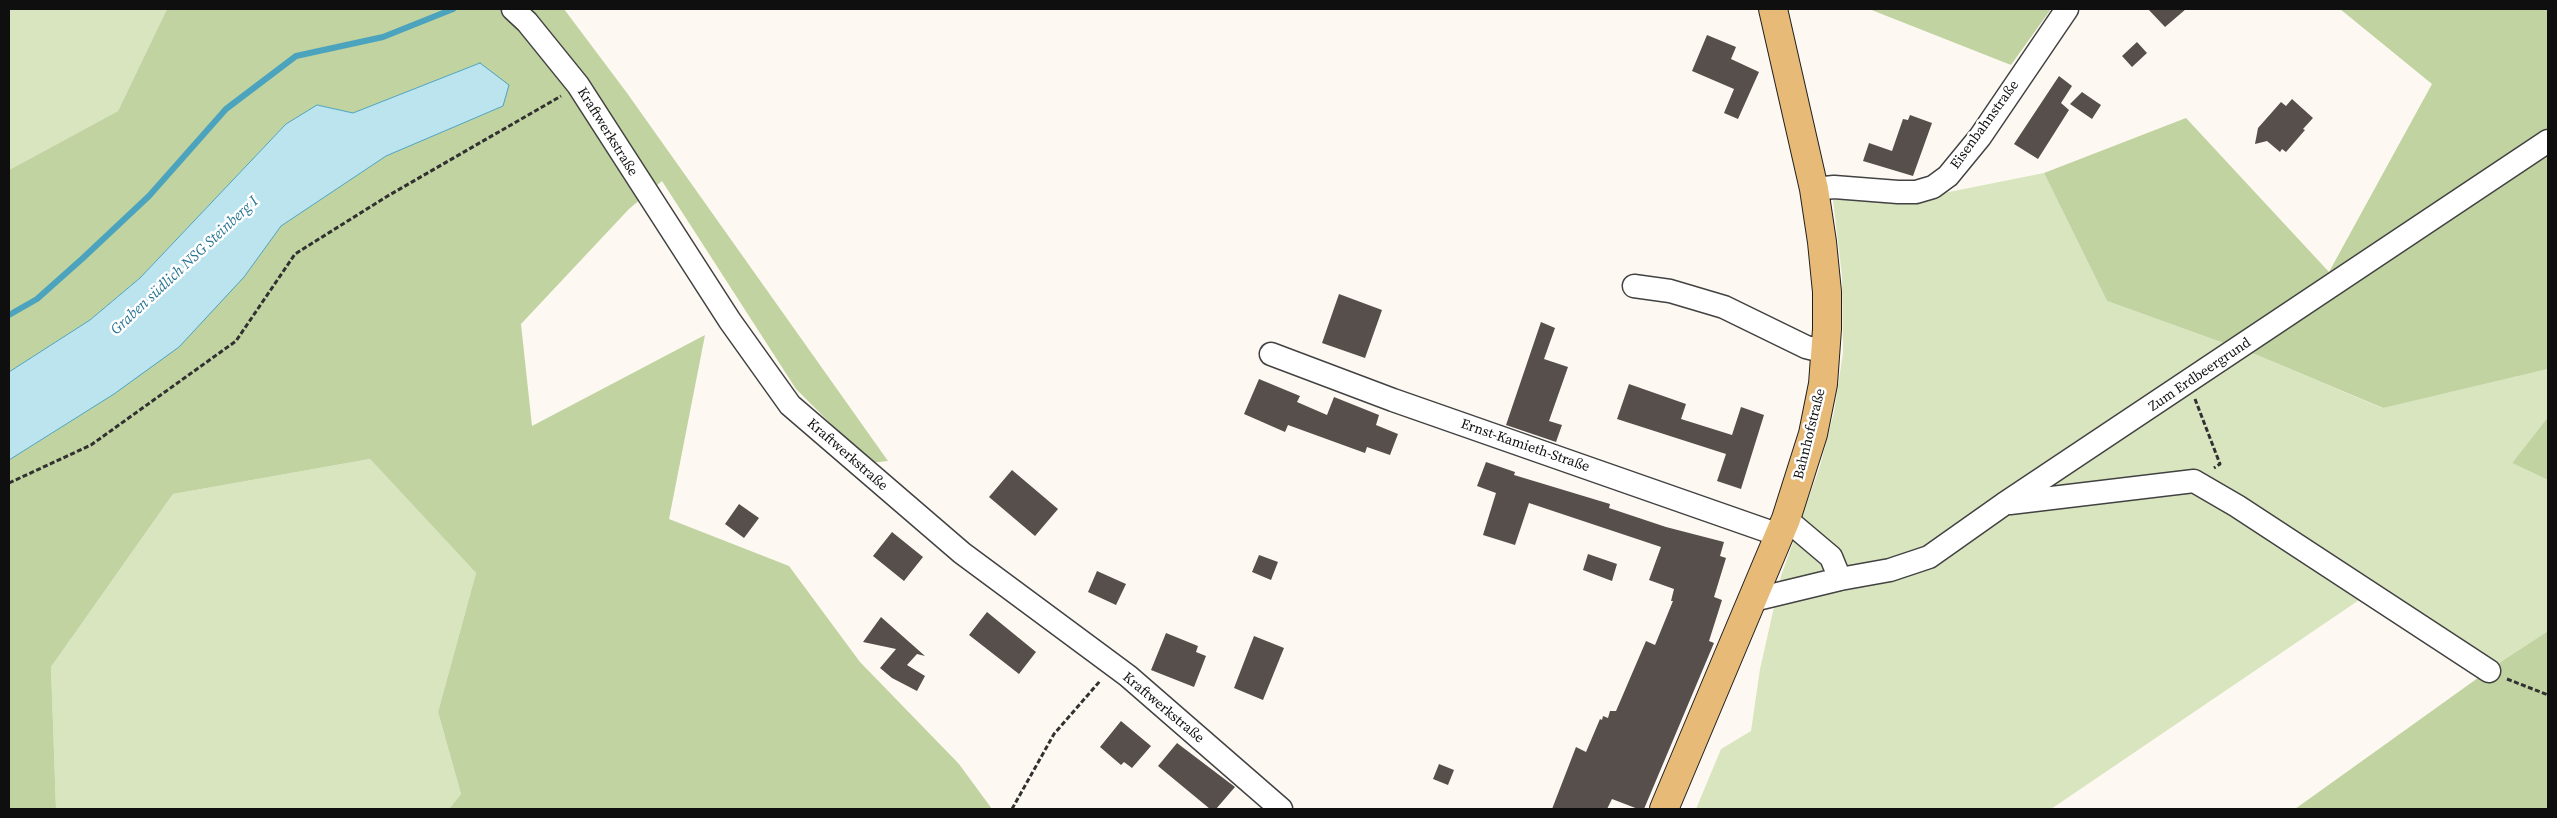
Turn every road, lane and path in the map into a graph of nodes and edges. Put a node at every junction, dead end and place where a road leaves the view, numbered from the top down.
1 (513, 9) edge
2 (1773, 9) edge
3 (2067, 9) edge
4 (578, 85) junction
5 (2548, 141) edge
6 (1814, 189) junction
7 (1634, 286) dead end
8 (1826, 352) junction
9 (1271, 354) dead end
10 (2189, 382) junction
11 (2194, 481) junction
12 (9, 483) edge
13 (2004, 504) junction
14 (1782, 527) junction
15 (1840, 579) junction
16 (1753, 600) junction
17 (1113, 666) junction
18 (2489, 671) joint
19 (2548, 695) edge
20 (1012, 809) edge
21 (1281, 809) edge
22 (1664, 809) edge

1 - 4 street, Kraftwerkstraße
2 - 6 main road, Bahnhofstraße
3 - 6 street, Eisenbahnstraße
4 - 12 path
4 - 17 street, Kraftwerkstraße
5 - 10 street, Zum Erdbeergrund
6 - 8 main road, Bahnhofstraße
7 - 8 street
8 - 14 main road, Bahnhofstraße
9 - 14 street, Ernst-Kamieth-Straße
10 - 11 path
10 - 13 street, Zum Erdbeergrund
11 - 13 street
11 - 18 street
13 - 15 street, Zum Erdbeergrund
14 - 15 street
14 - 16 main road, Bahnhofstraße
15 - 16 street, Zum Erdbeergrund
16 - 22 main road, Bahnhofstraße
17 - 20 path
17 - 21 street, Kraftwerkstraße
18 - 19 path

